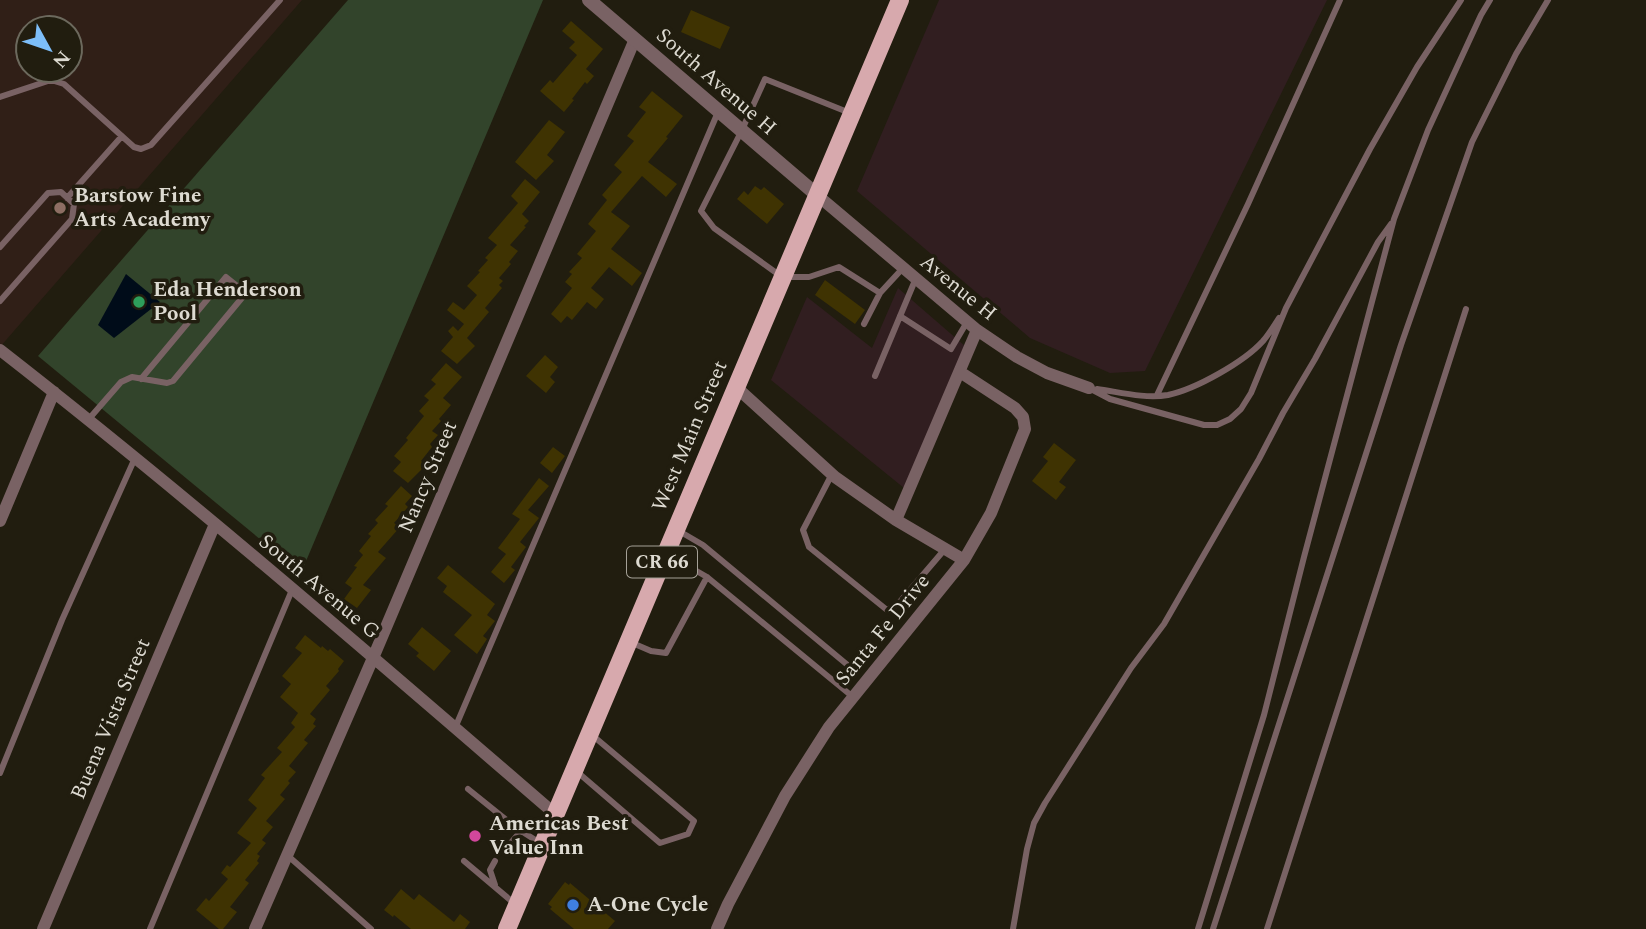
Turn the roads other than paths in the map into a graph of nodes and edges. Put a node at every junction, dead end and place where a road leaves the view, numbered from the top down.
1 (280, 0) edge
2 (589, 0) edge
3 (900, 0) edge
4 (1340, 0) edge
5 (1461, 0) edge
6 (1490, 0) edge
7 (1548, 0) edge
8 (635, 39) junction
9 (0, 97) edge
10 (718, 112) junction
11 (852, 114) junction
12 (741, 131) junction
13 (122, 136) junction
14 (817, 195) junction
15 (67, 198) junction
16 (1394, 219) junction
17 (0, 247) edge
18 (903, 268) junction
19 (782, 277) junction
20 (916, 278) junction
21 (880, 293) junction
22 (1, 296) edge
23 (1286, 308) junction
24 (1466, 309) dead end
25 (900, 316) junction
26 (864, 324) dead end
27 (972, 326) junction
28 (0, 350) edge
29 (960, 372) junction
30 (875, 376) dead end
31 (141, 379) junction
32 (736, 387) junction
33 (1089, 388) junction
34 (54, 392) junction
35 (1157, 395) junction
36 (88, 420) junction
37 (135, 458) junction
38 (832, 474) junction
39 (896, 520) junction
40 (0, 521) edge
41 (215, 524) junction
42 (676, 529) junction
43 (945, 549) junction
44 (666, 553) junction
45 (964, 560) junction
46 (707, 576) junction
47 (292, 590) junction
48 (628, 642) junction
49 (373, 658) junction
50 (850, 667) dead end
51 (853, 697) junction
52 (455, 728) junction
53 (589, 733) junction
54 (574, 769) junction
55 (0, 773) edge
56 (468, 789) dead end
57 (555, 814) junction
58 (521, 831) junction
59 (509, 845) dead end
60 (541, 845) junction
61 (287, 855) junction
62 (464, 861) dead end
63 (495, 861) dead end
64 (495, 887) junction
65 (517, 905) junction
66 (43, 929) edge
67 (150, 929) edge
68 (255, 929) edge
69 (371, 929) edge
70 (507, 929) edge
71 (717, 929) edge
72 (1013, 929) edge
73 (1199, 929) edge
74 (1213, 929) edge
75 (1267, 929) edge

1 - 13 lane
2 - 8 street, South Avenue H
3 - 11 main road, West Main Street / CR 66
4 - 35 lane
5 - 23 lane
6 - 16 lane
7 - 74 lane
8 - 10 street, South Avenue H
8 - 49 street, Nancy Street
9 - 13 lane
10 - 12 street, South Avenue H
10 - 52 lane
11 - 12 lane
11 - 14 main road, West Main Street / CR 66
12 - 14 street, South Avenue H
12 - 19 lane
13 - 15 lane
14 - 18 street, Avenue H
14 - 19 main road, West Main Street / CR 66
15 - 17 lane
15 - 22 lane
16 - 72 lane
16 - 73 lane
18 - 20 street, Avenue H
18 - 21 lane
19 - 21 lane
19 - 32 main road, West Main Street / CR 66
20 - 25 lane
20 - 27 street, Avenue H
21 - 26 lane
23 - 33 lane
23 - 35 lane
24 - 75 lane
25 - 27 lane
25 - 30 lane
27 - 29 street
27 - 33 street, Avenue H
28 - 34 street, South Avenue G
29 - 39 street
29 - 45 street, Santa Fe Drive
31 - 31 lane
31 - 36 lane
32 - 38 street
32 - 42 main road, West Main Street / CR 66
33 - 35 lane
34 - 36 street, South Avenue G
34 - 40 street
36 - 37 street, South Avenue G
37 - 41 street, South Avenue G
37 - 55 lane
38 - 39 street
38 - 43 lane
39 - 43 street
41 - 47 street, South Avenue G
41 - 66 street, Buena Vista Street
42 - 44 main road, West Main Street / CR 66
42 - 50 lane
43 - 45 street
44 - 46 lane
44 - 48 main road, West Main Street / CR 66
45 - 51 street, Santa Fe Drive
46 - 48 lane
46 - 51 lane
47 - 49 street, South Avenue G
47 - 67 lane
48 - 53 main road, West Main Street / CR 66
49 - 52 street, South Avenue G
49 - 61 street, Nancy Street
51 - 71 street, Santa Fe Drive
52 - 57 street, South Avenue G
53 - 54 main road, West Main Street / CR 66
53 - 54 lane
54 - 57 main road, West Main Street / CR 66
56 - 58 lane
57 - 60 main road, West Main Street / CR 66
58 - 59 lane
58 - 60 lane
60 - 65 main road, West Main Street / CR 66
61 - 68 street, Nancy Street
61 - 69 lane
62 - 64 lane
63 - 64 lane
64 - 65 lane
65 - 70 main road, West Main Street / CR 66

